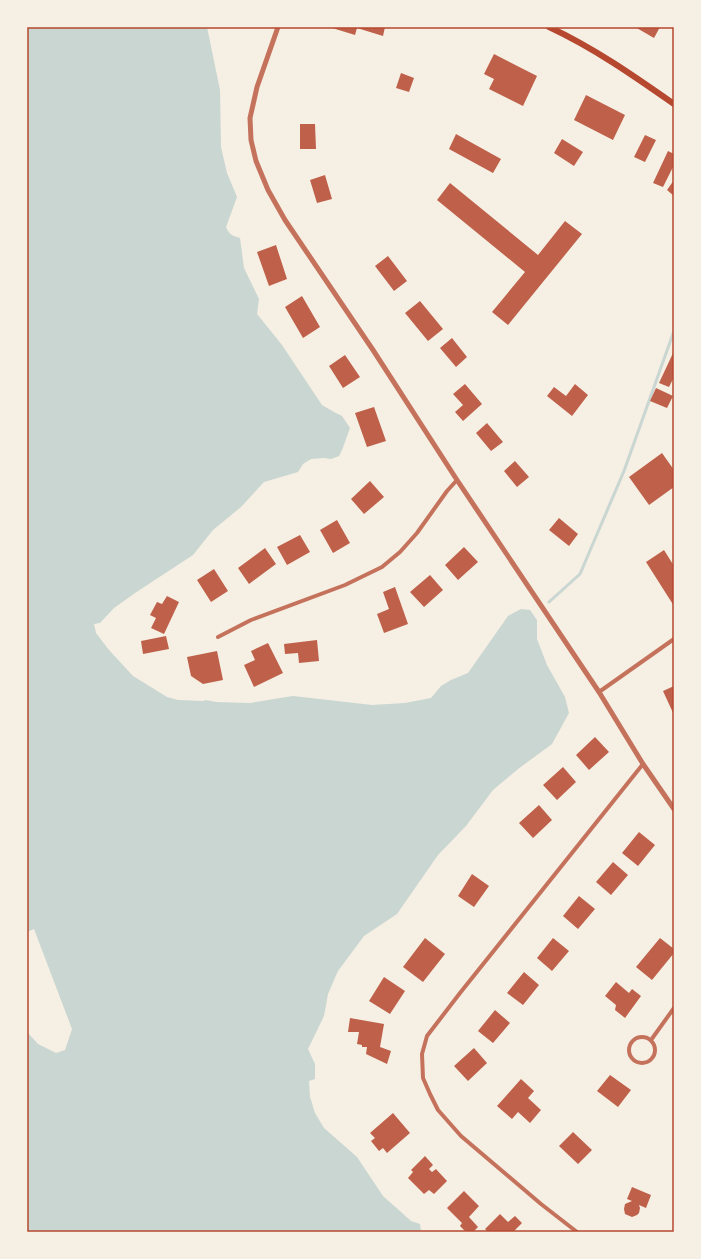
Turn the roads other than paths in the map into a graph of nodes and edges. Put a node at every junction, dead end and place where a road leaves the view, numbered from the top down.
1 (278, 27) edge
2 (549, 27) edge
3 (674, 104) edge
4 (457, 480) junction
5 (218, 637) dead end
6 (674, 639) edge
7 (599, 692) junction
8 (643, 764) junction
9 (674, 809) edge
10 (674, 1008) edge
11 (651, 1040) junction
12 (577, 1232) edge

1 - 4 street
2 - 3 main road
4 - 5 street
4 - 7 street
6 - 7 street
7 - 8 street
8 - 9 street
8 - 12 street
10 - 11 street
11 - 11 street

